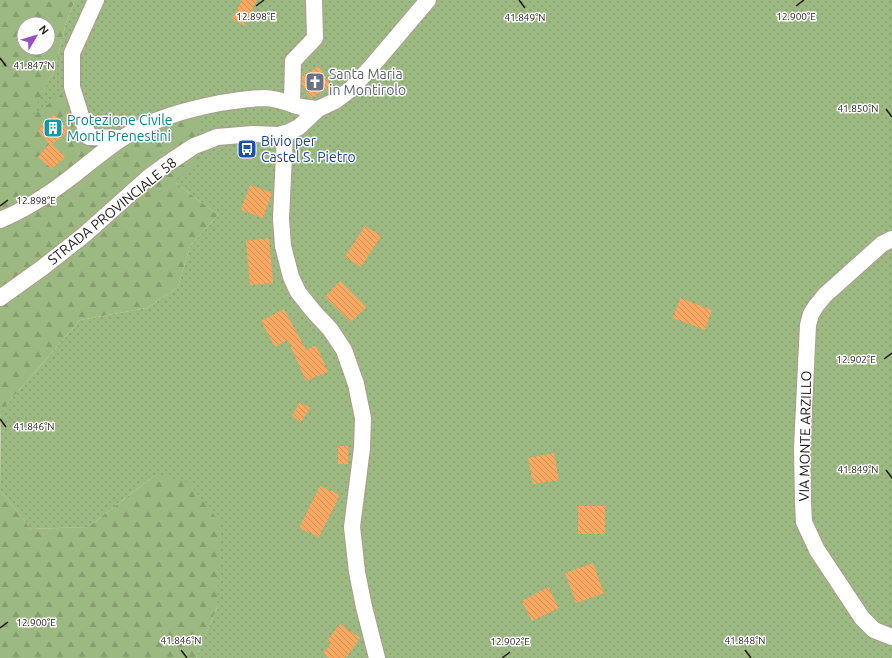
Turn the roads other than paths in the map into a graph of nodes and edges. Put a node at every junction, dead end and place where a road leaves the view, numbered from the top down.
1 (96, 0) edge
2 (314, 0) edge
3 (428, 0) edge
4 (292, 103) junction
5 (318, 109) junction
6 (285, 134) junction
7 (122, 138) junction
8 (0, 220) edge
9 (892, 238) edge
10 (0, 298) edge
11 (892, 638) edge
12 (377, 658) edge

1 - 7 street
2 - 4 street
3 - 5 street, STRADA PROVINCIALE 58
4 - 5 street
4 - 7 street
5 - 6 street, STRADA PROVINCIALE 58
6 - 10 street, STRADA PROVINCIALE 58
6 - 12 street
7 - 8 street
9 - 11 street, VIA MONTE ARZILLO

